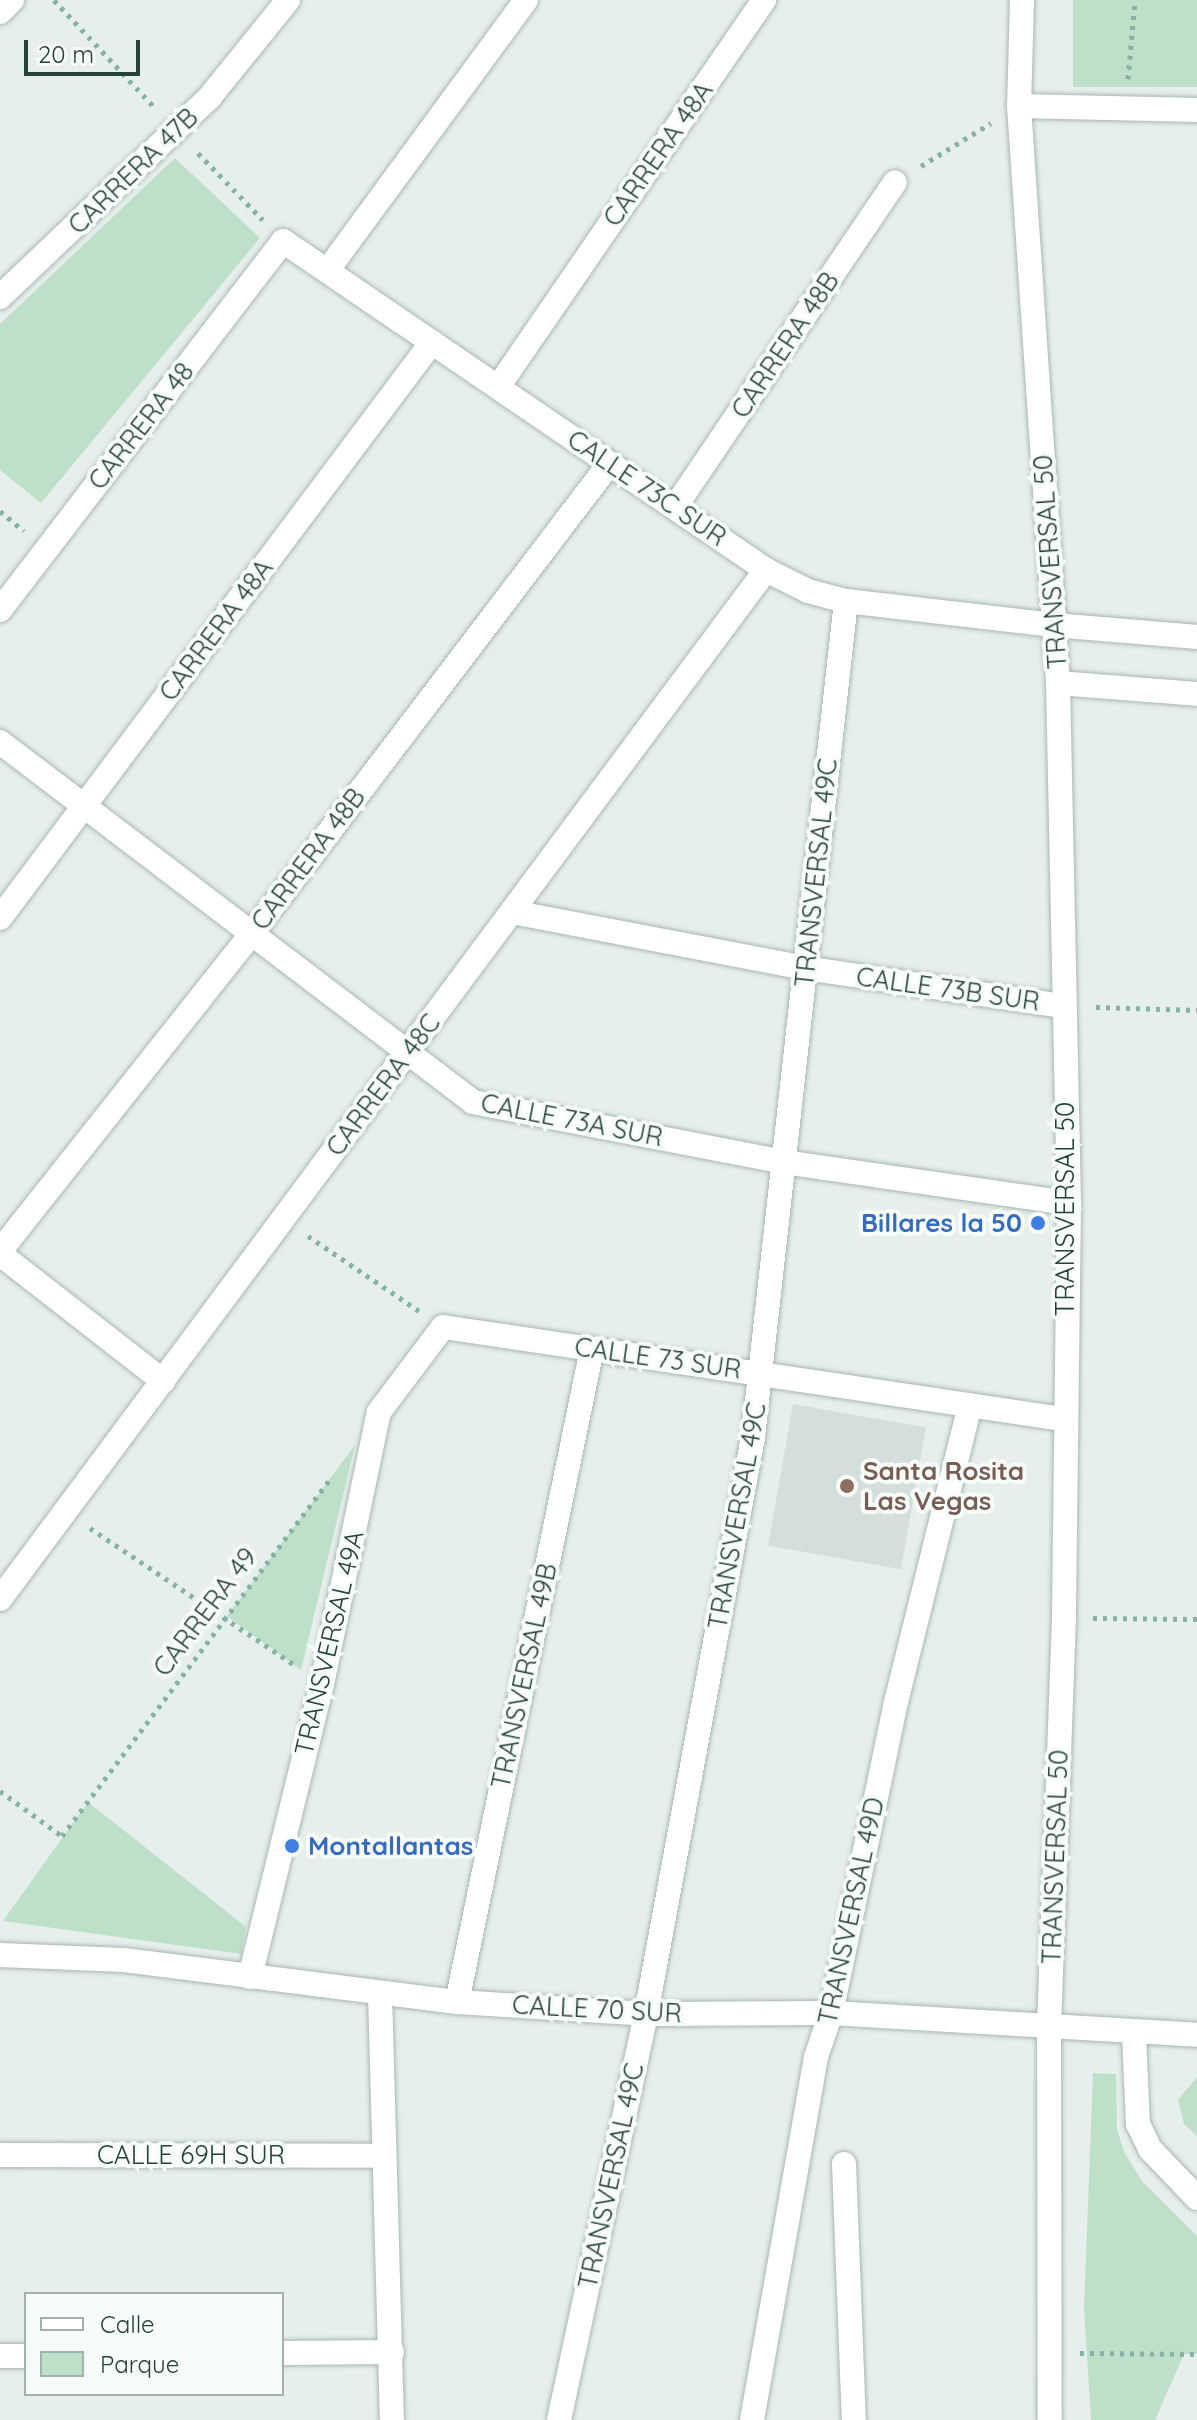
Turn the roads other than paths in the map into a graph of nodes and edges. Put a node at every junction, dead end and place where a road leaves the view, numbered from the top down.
1 (12, 0) edge
2 (288, 0) edge
3 (526, 0) edge
4 (764, 0) edge
5 (1022, 0) edge
6 (0, 12) edge
7 (1019, 106) junction
8 (1197, 110) edge
9 (895, 182) road end
10 (283, 241) joint
11 (327, 271) junction
12 (0, 297) edge
13 (432, 342) junction
14 (498, 387) junction
15 (610, 463) junction
16 (675, 507) junction
17 (766, 570) junction
18 (846, 601) junction
19 (0, 610) edge
20 (1054, 625) junction
21 (1197, 637) edge
22 (1058, 683) junction
23 (1197, 694) edge
24 (0, 742) edge
25 (84, 806) junction
26 (512, 912) junction
27 (0, 918) edge
28 (250, 936) junction
29 (805, 968) junction
30 (1063, 1006) junction
31 (409, 1050) junction
32 (784, 1162) junction
33 (1069, 1203) junction
34 (0, 1252) edge
35 (443, 1327) joint
36 (592, 1349) junction
37 (760, 1373) junction
38 (163, 1381) junction
39 (970, 1406) junction
40 (1063, 1419) junction
41 (0, 1599) edge
42 (0, 1955) edge
43 (250, 1977) junction
44 (380, 1994) junction
45 (457, 2002) junction
46 (831, 2013) junction
47 (646, 2014) junction
48 (1049, 2029) junction
49 (1134, 2034) junction
50 (1197, 2035) edge
51 (0, 2155) edge
52 (382, 2156) junction
53 (844, 2164) dead end
54 (1197, 2198) edge
55 (392, 2352) junction
56 (284, 2353) edge
57 (0, 2356) edge
58 (24, 2356) edge
59 (392, 2420) edge
60 (559, 2420) edge
61 (752, 2420) edge
62 (854, 2420) edge
63 (1050, 2420) edge

1 - 6 street
2 - 12 street, CARRERA 47B
3 - 11 street
4 - 14 street, CARRERA 48A
5 - 7 street, TRANSVERSAL 50
7 - 8 street
7 - 20 street, TRANSVERSAL 50
9 - 16 street, CARRERA 48B
10 - 11 street, CALLE 73C SUR
10 - 19 street, CARRERA 48
11 - 13 street, CALLE 73C SUR
13 - 14 street, CALLE 73C SUR
13 - 25 street, CARRERA 48A
14 - 15 street, CALLE 73C SUR
15 - 16 street, CALLE 73C SUR
15 - 28 street, CARRERA 48B
16 - 17 street, CALLE 73C SUR
17 - 18 street, CALLE 73C SUR
17 - 26 street, CARRERA 48C
18 - 20 street, CALLE 73C SUR
18 - 29 street, TRANSVERSAL 49C
20 - 21 street, CALLE 73C SUR
20 - 22 street, TRANSVERSAL 50
22 - 23 street
22 - 30 street, TRANSVERSAL 50
24 - 25 street, CALLE 73A SUR
25 - 27 street, CARRERA 48A
25 - 28 street, CALLE 73A SUR
26 - 29 street, CALLE 73B SUR
26 - 31 street, CARRERA 48C
28 - 31 street, CALLE 73A SUR
28 - 34 street, CARRERA 48B
29 - 30 street, CALLE 73B SUR
29 - 32 street, TRANSVERSAL 49C
30 - 33 street, TRANSVERSAL 50
31 - 32 street, CALLE 73A SUR
31 - 38 street, CARRERA 48C
32 - 33 street, CALLE 73A SUR
32 - 37 street, TRANSVERSAL 49C
33 - 40 street, TRANSVERSAL 50
34 - 38 street
35 - 36 street, CALLE 73 SUR
35 - 43 street, TRANSVERSAL 49A
36 - 37 street, CALLE 73 SUR
36 - 45 street, TRANSVERSAL 49B
37 - 39 street, CALLE 73 SUR
37 - 47 street, TRANSVERSAL 49C
38 - 41 street, CARRERA 48C
39 - 40 street, CALLE 73 SUR
39 - 46 street, TRANSVERSAL 49D
40 - 48 street, TRANSVERSAL 50
42 - 43 street, CALLE 70 SUR
43 - 44 street, CALLE 70 SUR
44 - 45 street, CALLE 70 SUR
44 - 52 street
45 - 47 street, CALLE 70 SUR
46 - 47 street, CALLE 70 SUR
46 - 48 street, CALLE 70 SUR
46 - 61 street, TRANSVERSAL 49D
47 - 60 street, TRANSVERSAL 49C
48 - 49 street, CALLE 70 SUR
48 - 63 street, TRANSVERSAL 50
49 - 50 street, CALLE 70 SUR
49 - 54 street
51 - 52 street, CALLE 69H SUR
52 - 55 street
53 - 62 street
55 - 56 street
55 - 59 street
57 - 58 street

